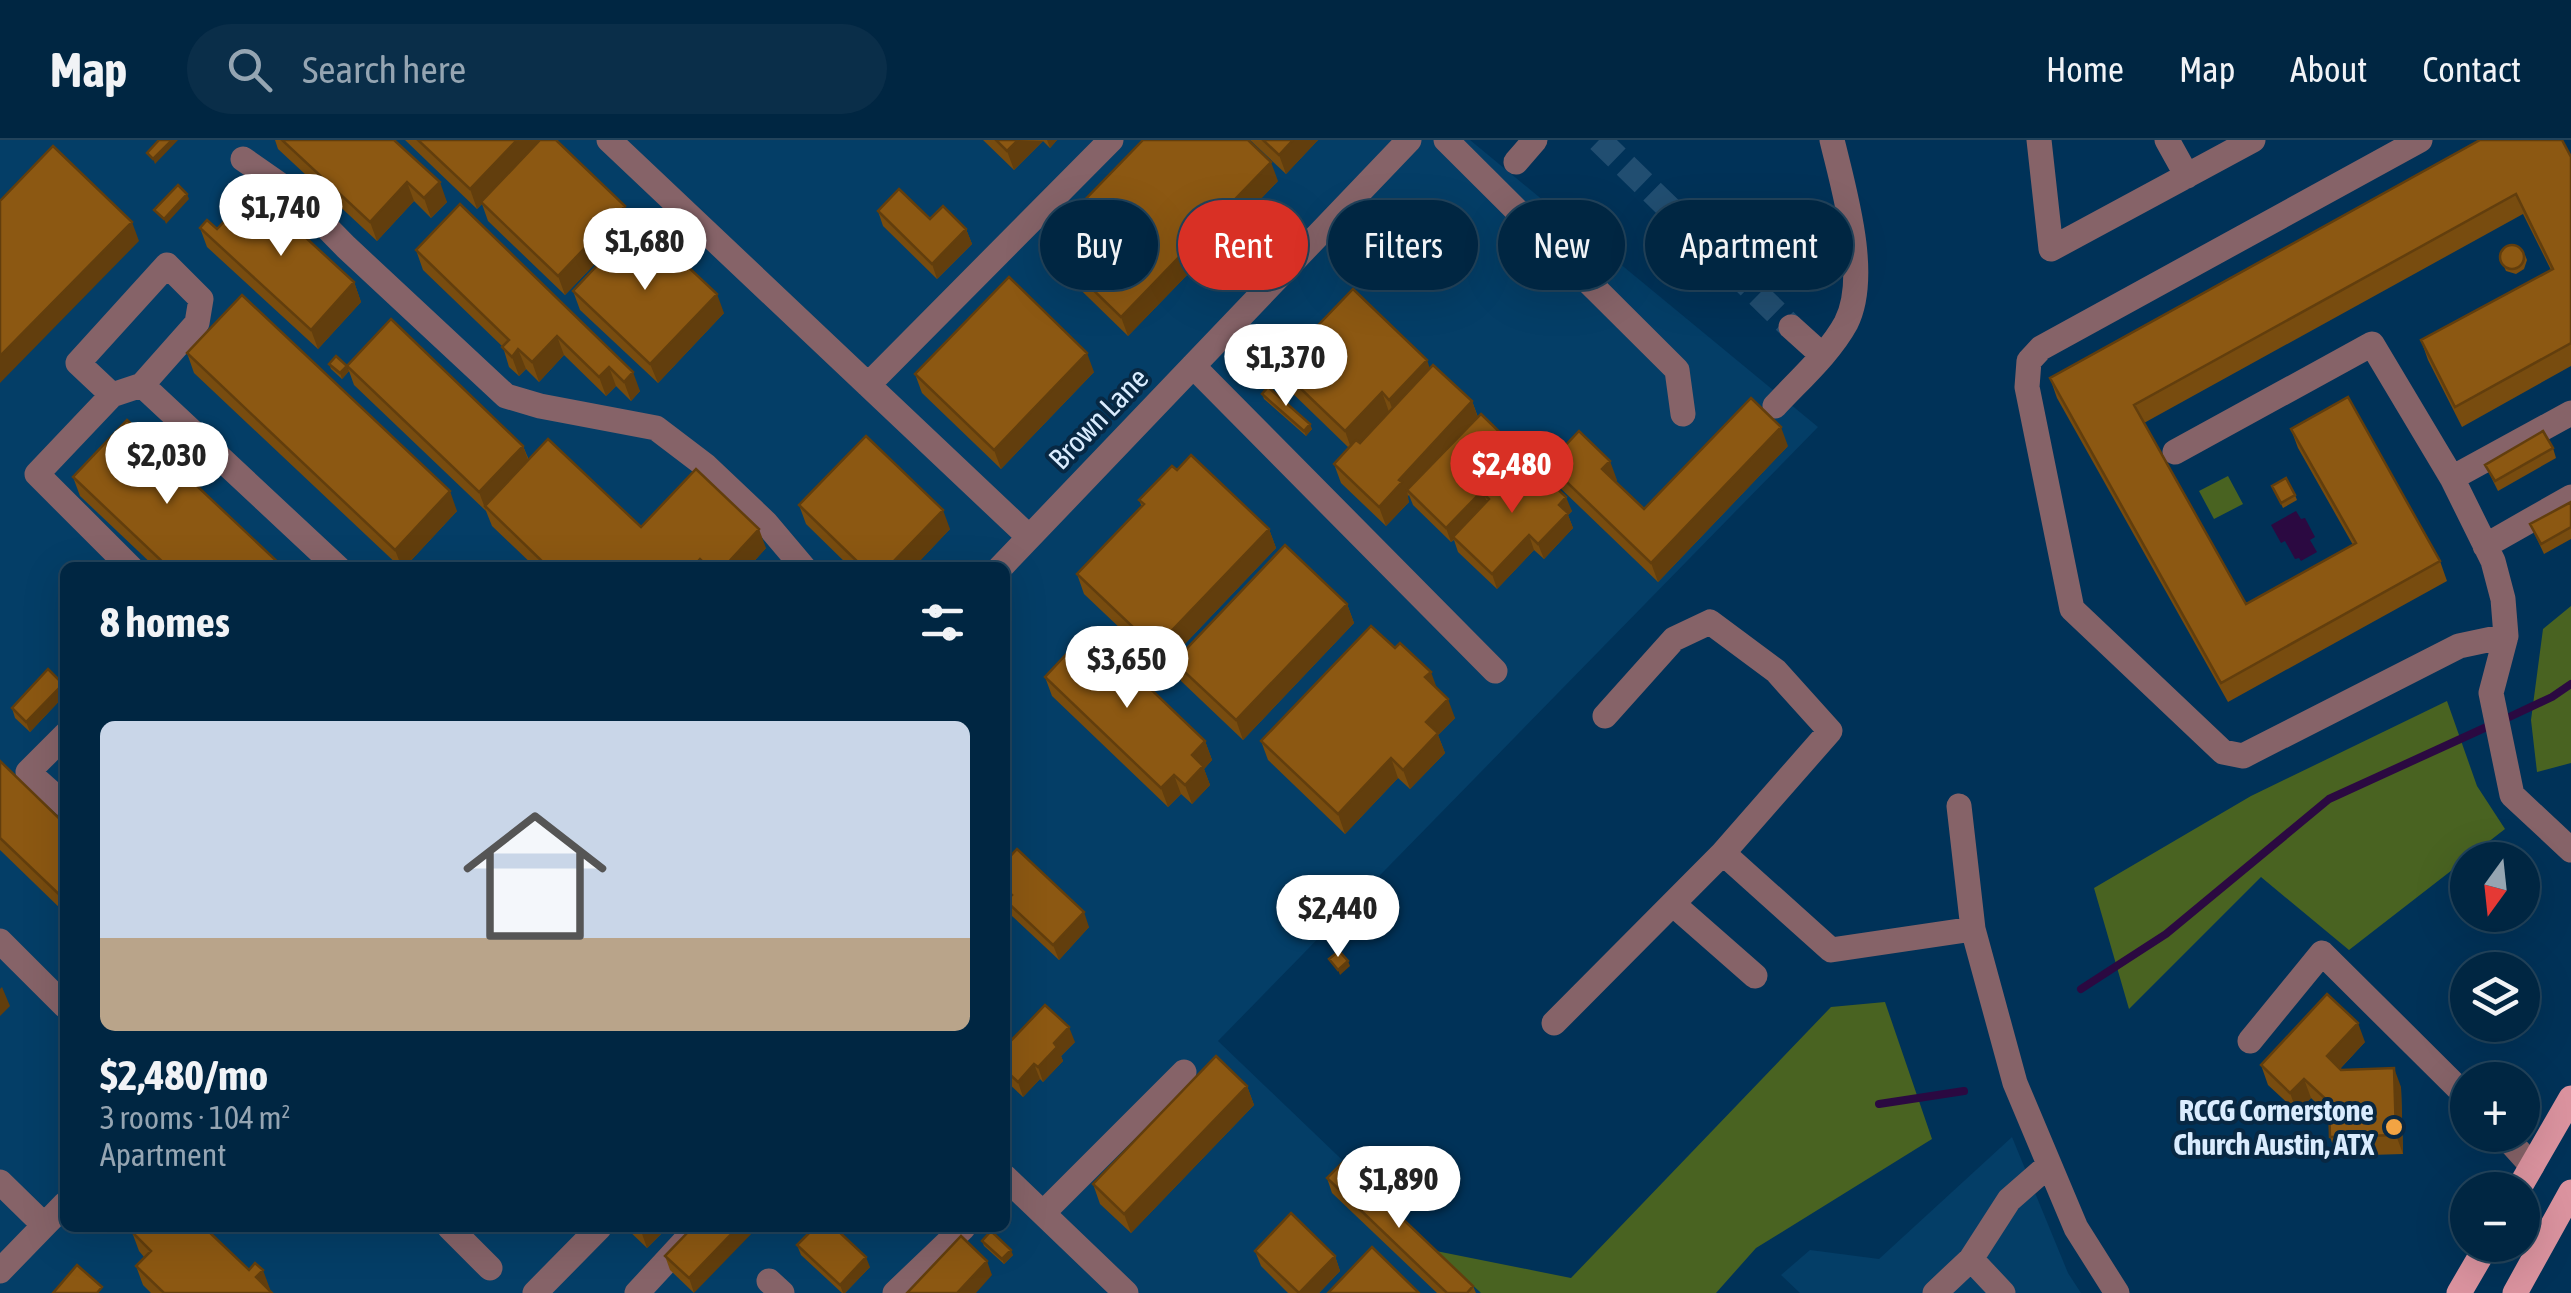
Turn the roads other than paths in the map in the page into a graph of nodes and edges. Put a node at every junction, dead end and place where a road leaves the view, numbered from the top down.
1 (609, 140) edge
2 (1110, 140) edge
3 (1408, 140) edge
4 (1446, 140) edge
5 (1535, 140) edge
6 (1832, 140) edge
7 (2039, 140) edge
8 (2167, 140) edge
9 (2253, 140) edge
10 (2420, 140) edge
11 (244, 159) dead end
12 (1516, 162) dead end
13 (2186, 176) junction
14 (1791, 326) tunnel mouth
15 (1822, 355) junction
16 (1193, 366) junction
17 (142, 385) junction
18 (868, 385) junction
19 (112, 395) junction
20 (1775, 406) dead end
21 (2571, 413) edge
22 (1683, 414) dead end
23 (2175, 452) dead end
24 (2452, 478) junction
25 (2571, 497) edge
26 (1029, 538) junction
27 (2486, 546) junction
28 (126, 562) edge
29 (332, 562) edge
30 (799, 562) edge
31 (1006, 562) edge
32 (2506, 636) junction
33 (1495, 671) dead end
34 (1605, 716) dead end
35 (60, 740) edge
36 (60, 800) edge
37 (1959, 806) dead end
38 (2571, 850) edge
39 (1723, 853) junction
40 (1672, 904) junction
41 (1973, 929) junction
42 (0, 940) edge
43 (1755, 976) dead end
44 (60, 1001) edge
45 (1554, 1024) dead end
46 (2250, 1041) dead end
47 (1184, 1072) dead end
48 (2450, 1080) edge
49 (2571, 1098) edge
50 (2519, 1152) edge
51 (2049, 1165) junction
52 (2532, 1166) junction
53 (2528, 1172) edge
54 (0, 1182) edge
55 (1010, 1185) edge
56 (2570, 1195) edge
57 (60, 1209) edge
58 (1043, 1213) junction
59 (44, 1225) junction
60 (454, 1232) edge
61 (595, 1232) edge
62 (694, 1232) edge
63 (959, 1232) edge
64 (1971, 1258) junction
65 (2477, 1262) edge
66 (490, 1268) dead end
67 (0, 1271) edge
68 (535, 1293) edge
69 (637, 1293) edge
70 (896, 1293) edge
71 (1126, 1293) edge
72 (1934, 1293) edge
73 (2003, 1293) edge
74 (2118, 1293) edge
75 (2459, 1293) edge
76 (2515, 1293) edge

1 - 18 street
2 - 18 street
3 - 16 street, Brown Lane
4 - 22 street
5 - 12 street
6 - 15 street
7 - 13 street
8 - 13 street
9 - 13 street
10 - 32 street
11 - 30 street
14 - 15 street
15 - 20 street
16 - 26 street, Brown Lane
16 - 33 street
17 - 19 street
17 - 19 street
17 - 29 street
18 - 26 street
19 - 28 street
21 - 24 street
23 - 24 street
24 - 27 street
25 - 27 street
26 - 31 street, Brown Lane
27 - 32 street
32 - 38 street
34 - 39 street
35 - 36 street
37 - 41 street
39 - 40 street
39 - 41 street
40 - 43 street
40 - 45 street
41 - 51 street
42 - 44 street
46 - 48 street
47 - 58 street
49 - 52 main road
50 - 52 street
51 - 64 street
51 - 74 street
52 - 53 main road
54 - 59 street
55 - 58 street
56 - 76 main road
57 - 59 street
58 - 71 street
59 - 67 street
60 - 66 street
61 - 68 street
62 - 69 street
63 - 70 street
64 - 72 street
64 - 73 street
65 - 75 main road

